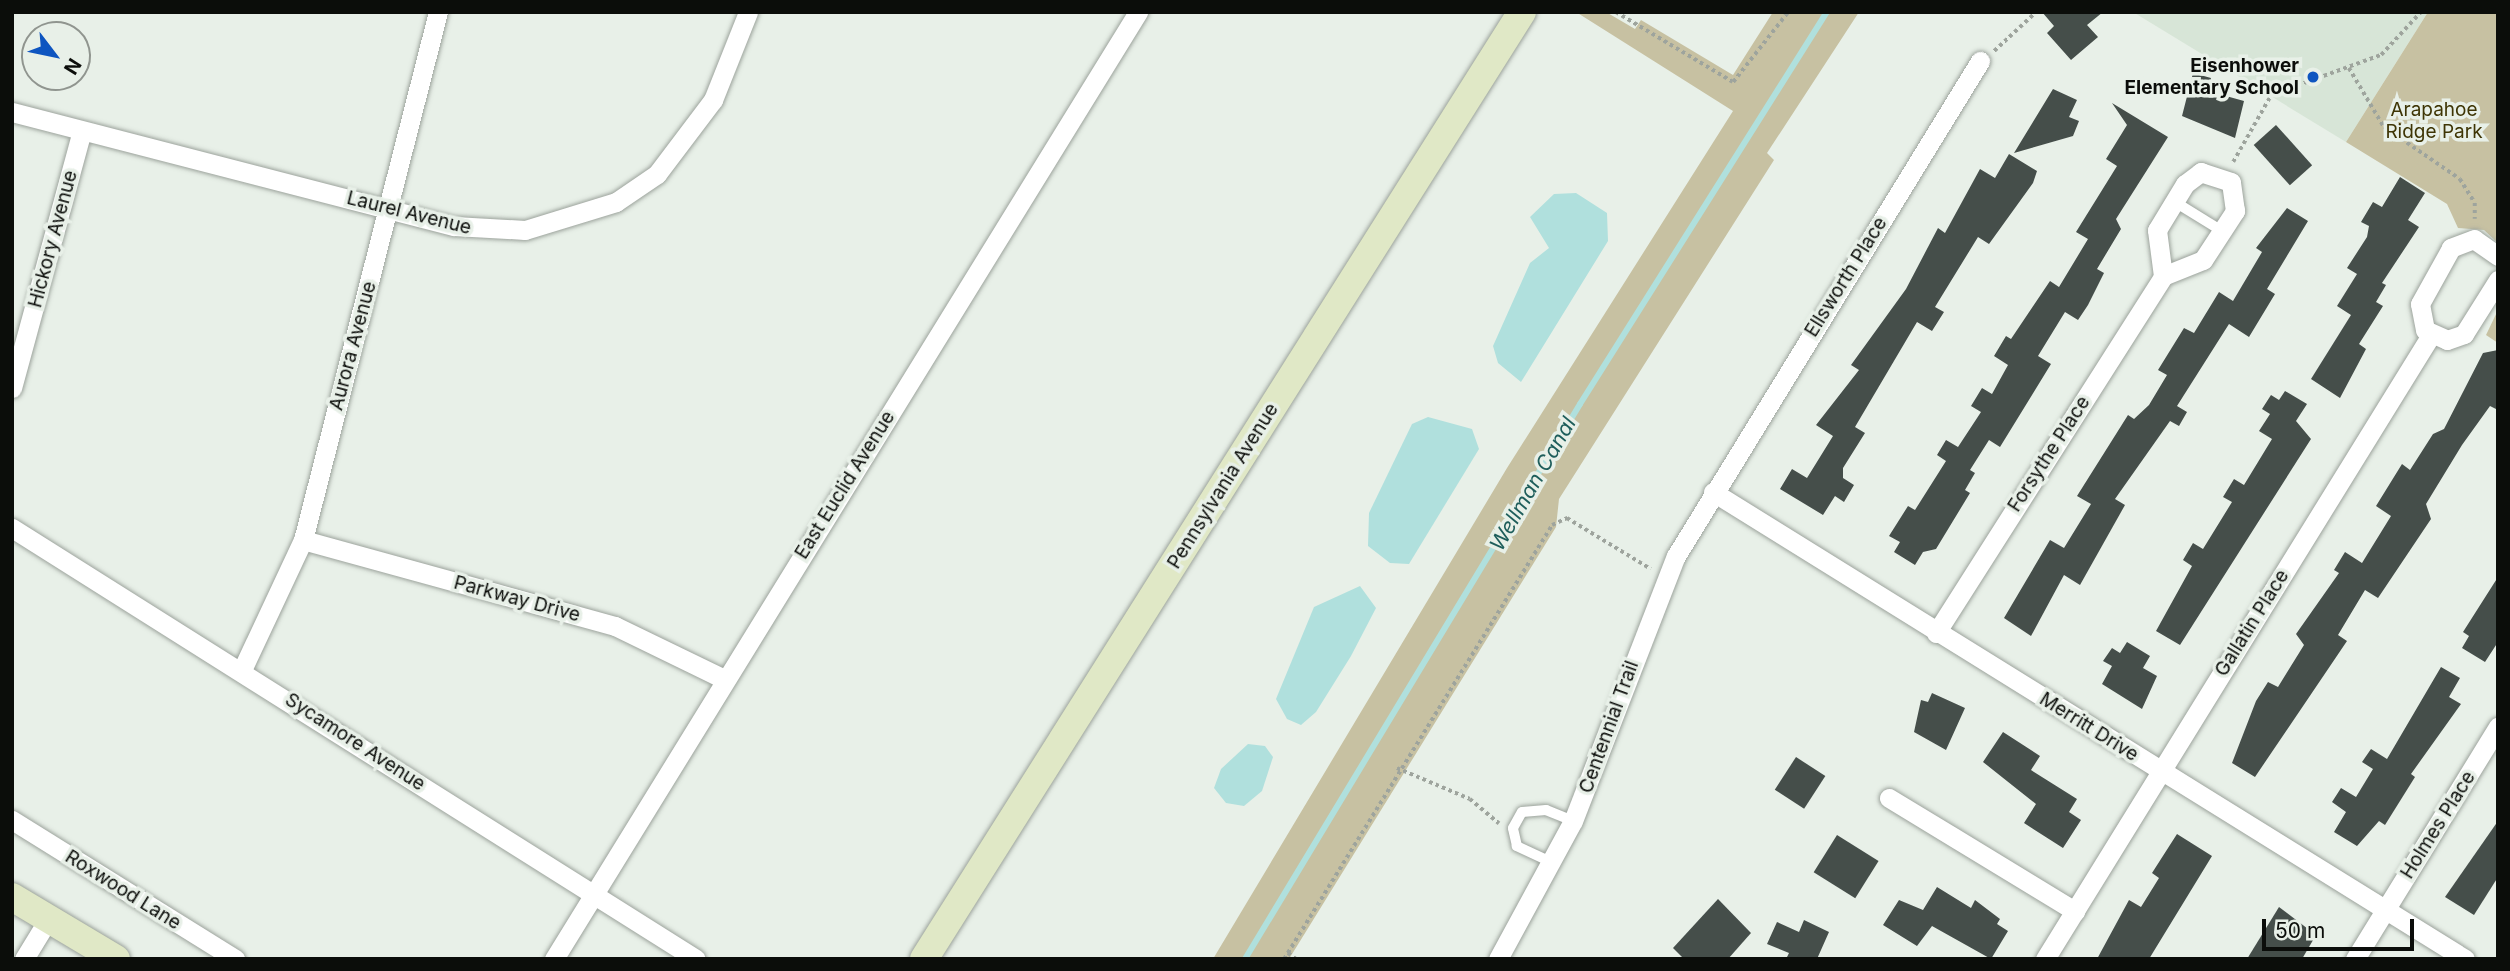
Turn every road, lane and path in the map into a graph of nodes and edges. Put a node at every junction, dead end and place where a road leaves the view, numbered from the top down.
1 (438, 12) edge
2 (748, 12) edge
3 (1138, 12) edge
4 (1521, 12) edge
5 (1616, 12) edge
6 (1788, 12) edge
7 (2036, 12) edge
8 (2421, 12) edge
9 (1980, 61) joint
10 (2350, 68) junction
11 (12, 112) edge
12 (82, 131) junction
13 (2224, 177) junction
14 (2175, 202) junction
15 (389, 209) junction
16 (2221, 231) junction
17 (2474, 240) junction
18 (2498, 256) edge
19 (2163, 276) junction
20 (2498, 280) edge
21 (2431, 335) junction
22 (12, 388) edge
23 (1713, 492) junction
24 (12, 528) edge
25 (303, 540) junction
26 (1667, 578) junction
27 (1936, 633) junction
28 (242, 670) junction
29 (724, 679) junction
30 (2498, 727) edge
31 (1397, 768) junction
32 (2160, 771) junction
33 (1889, 798) dead end
34 (12, 820) edge
35 (1573, 821) junction
36 (1513, 828) junction
37 (1552, 862) junction
38 (594, 895) junction
39 (12, 897) edge
40 (2386, 909) junction
41 (2075, 911) junction
42 (49, 918) junction
43 (1288, 953) junction
44 (24, 959) edge
45 (116, 959) edge
46 (235, 959) edge
47 (554, 959) edge
48 (696, 959) edge
49 (924, 959) edge
50 (1284, 959) edge
51 (1296, 959) edge
52 (1498, 959) edge
53 (2045, 959) edge
54 (2355, 959) edge
55 (2465, 959) edge

1 - 15 street, Aurora Avenue
2 - 15 street, Laurel Avenue
3 - 29 street, East Euclid Avenue
4 - 49 street, Pennsylvania Avenue
5 - 6 path
7 - 9 path
8 - 10 path
9 - 23 street, Ellsworth Place
10 - 13 path
10 - 17 path
11 - 12 street, Laurel Avenue
12 - 15 street, Laurel Avenue
12 - 22 street, Hickory Avenue
13 - 14 street
13 - 16 street
14 - 16 lane
14 - 19 street
15 - 25 street, Aurora Avenue
16 - 19 street
17 - 18 street
17 - 21 street
19 - 27 street, Forsythe Place
20 - 21 street
21 - 32 street, Gallatin Place
23 - 26 street, Centennial Trail
23 - 27 street, Merritt Drive
24 - 28 street, Sycamore Avenue
25 - 28 street, Aurora Avenue
25 - 29 street, Parkway Drive
26 - 31 path
26 - 35 street, Centennial Trail
27 - 32 street, Merritt Drive
28 - 38 street, Sycamore Avenue
29 - 38 street, East Euclid Avenue
30 - 40 street, Holmes Place
31 - 36 path
31 - 43 path
32 - 40 street, Merritt Drive
32 - 41 street, Gallatin Place
33 - 41 street
34 - 46 street, Roxwood Lane
35 - 36 lane
35 - 37 street, Centennial Trail
36 - 37 lane
37 - 52 street, Centennial Trail
38 - 47 street, East Euclid Avenue
38 - 48 street, Sycamore Avenue
39 - 42 street
40 - 54 street, Holmes Place
40 - 55 street, Merritt Drive
41 - 53 street, Gallatin Place
42 - 44 street
42 - 45 street
43 - 50 path
43 - 51 path

